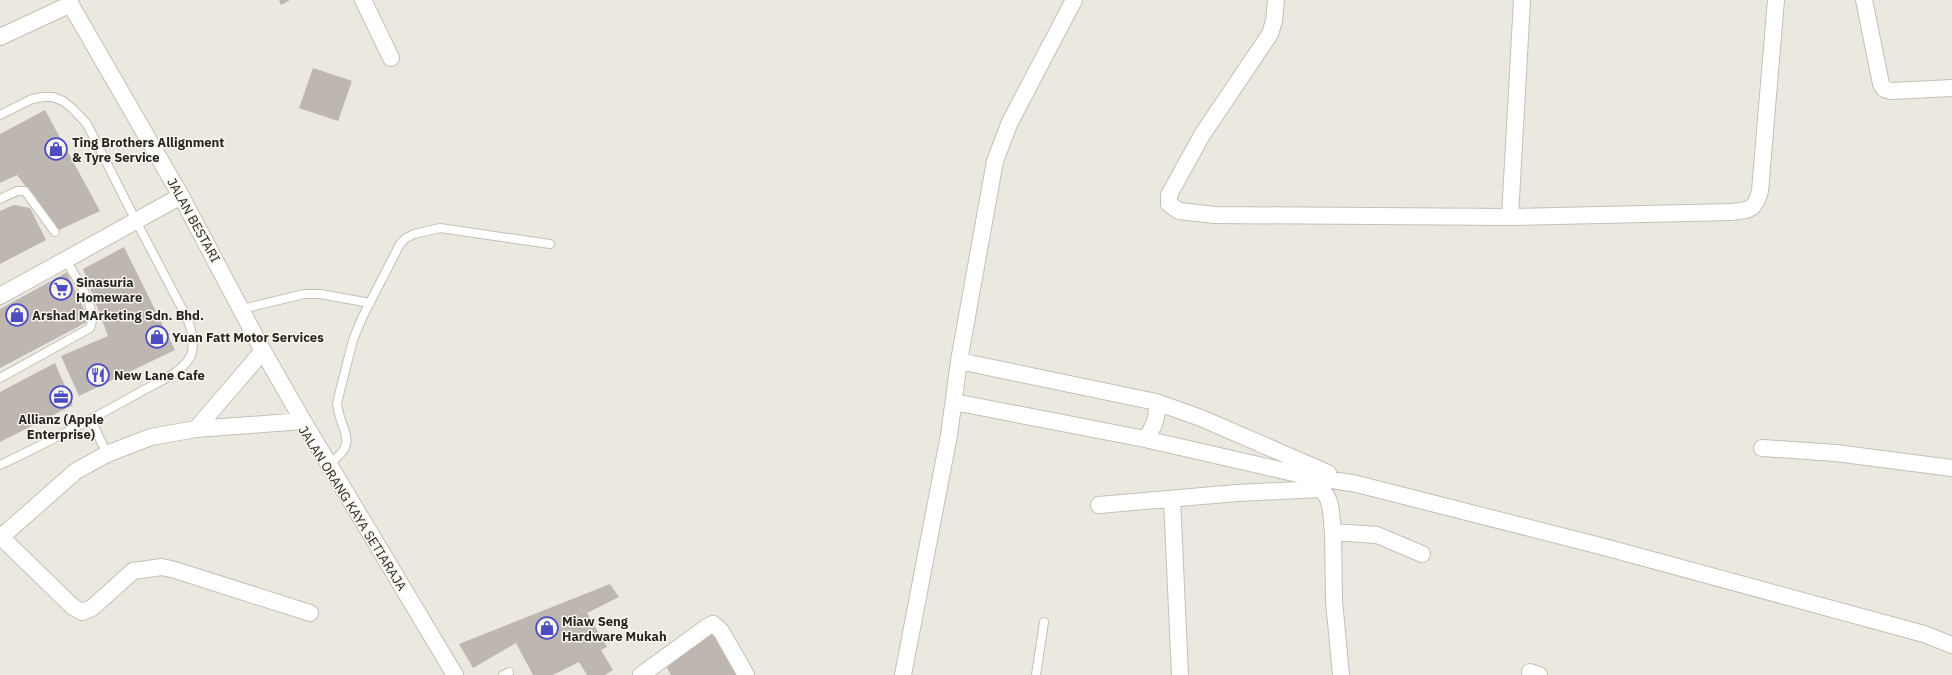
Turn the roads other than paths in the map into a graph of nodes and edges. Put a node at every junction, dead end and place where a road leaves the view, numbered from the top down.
1 (363, 0) edge
2 (1074, 0) edge
3 (1276, 0) edge
4 (1522, 0) edge
5 (1776, 0) edge
6 (1864, 0) edge
7 (70, 2) edge
8 (0, 38) edge
9 (391, 58) dead end
10 (1952, 88) edge
11 (0, 116) edge
12 (181, 196) junction
13 (0, 199) edge
14 (1510, 216) junction
15 (136, 221) junction
16 (55, 232) dead end
17 (550, 244) dead end
18 (66, 260) junction
19 (0, 296) edge
20 (370, 303) junction
21 (242, 309) junction
22 (263, 351) junction
23 (959, 361) junction
24 (0, 378) edge
25 (954, 402) junction
26 (1156, 402) junction
27 (91, 420) junction
28 (303, 421) junction
29 (196, 429) junction
30 (1145, 440) junction
31 (1762, 448) dead end
32 (107, 454) junction
33 (328, 464) junction
34 (0, 465) edge
35 (1952, 468) edge
36 (1357, 484) junction
37 (1172, 498) junction
38 (1099, 505) dead end
39 (1333, 532) junction
40 (1, 538) edge
41 (1422, 554) dead end
42 (310, 613) dead end
43 (1044, 622) dead end
44 (1952, 632) edge
45 (1924, 634) junction
46 (1952, 645) edge
47 (645, 674) edge
48 (455, 675) edge
49 (746, 675) edge
50 (902, 675) edge
51 (1036, 675) edge
52 (1180, 675) edge
53 (1341, 675) edge

1 - 9 street
2 - 23 street
3 - 14 street
4 - 14 street
5 - 14 street
6 - 10 street
7 - 8 street
7 - 12 street, JALAN BESTARI
11 - 15 lane
12 - 15 street
12 - 21 street, JALAN BESTARI
13 - 16 lane
15 - 18 street
15 - 27 lane
17 - 20 lane
18 - 19 street
18 - 24 lane
20 - 21 lane
20 - 33 lane
21 - 22 street, JALAN BESTARI
22 - 28 street, JALAN BESTARI
22 - 29 street
23 - 25 street
23 - 26 street
25 - 30 street
25 - 50 street
26 - 30 street
26 - 36 street
27 - 32 lane
27 - 34 lane
28 - 29 street, JALAN ORANG KAYA SETIARAJA
28 - 33 street, JALAN ORANG KAYA SETIARAJA
29 - 32 street, JALAN ORANG KAYA SETIARAJA
30 - 36 street
31 - 35 street
32 - 40 street, JALAN ORANG KAYA SETIARAJA
33 - 48 street, JALAN ORANG KAYA SETIARAJA
36 - 45 street
37 - 38 street
37 - 39 street
37 - 52 street
39 - 41 street
39 - 53 street
40 - 42 street
43 - 51 lane
44 - 45 street
45 - 46 street
47 - 49 street

